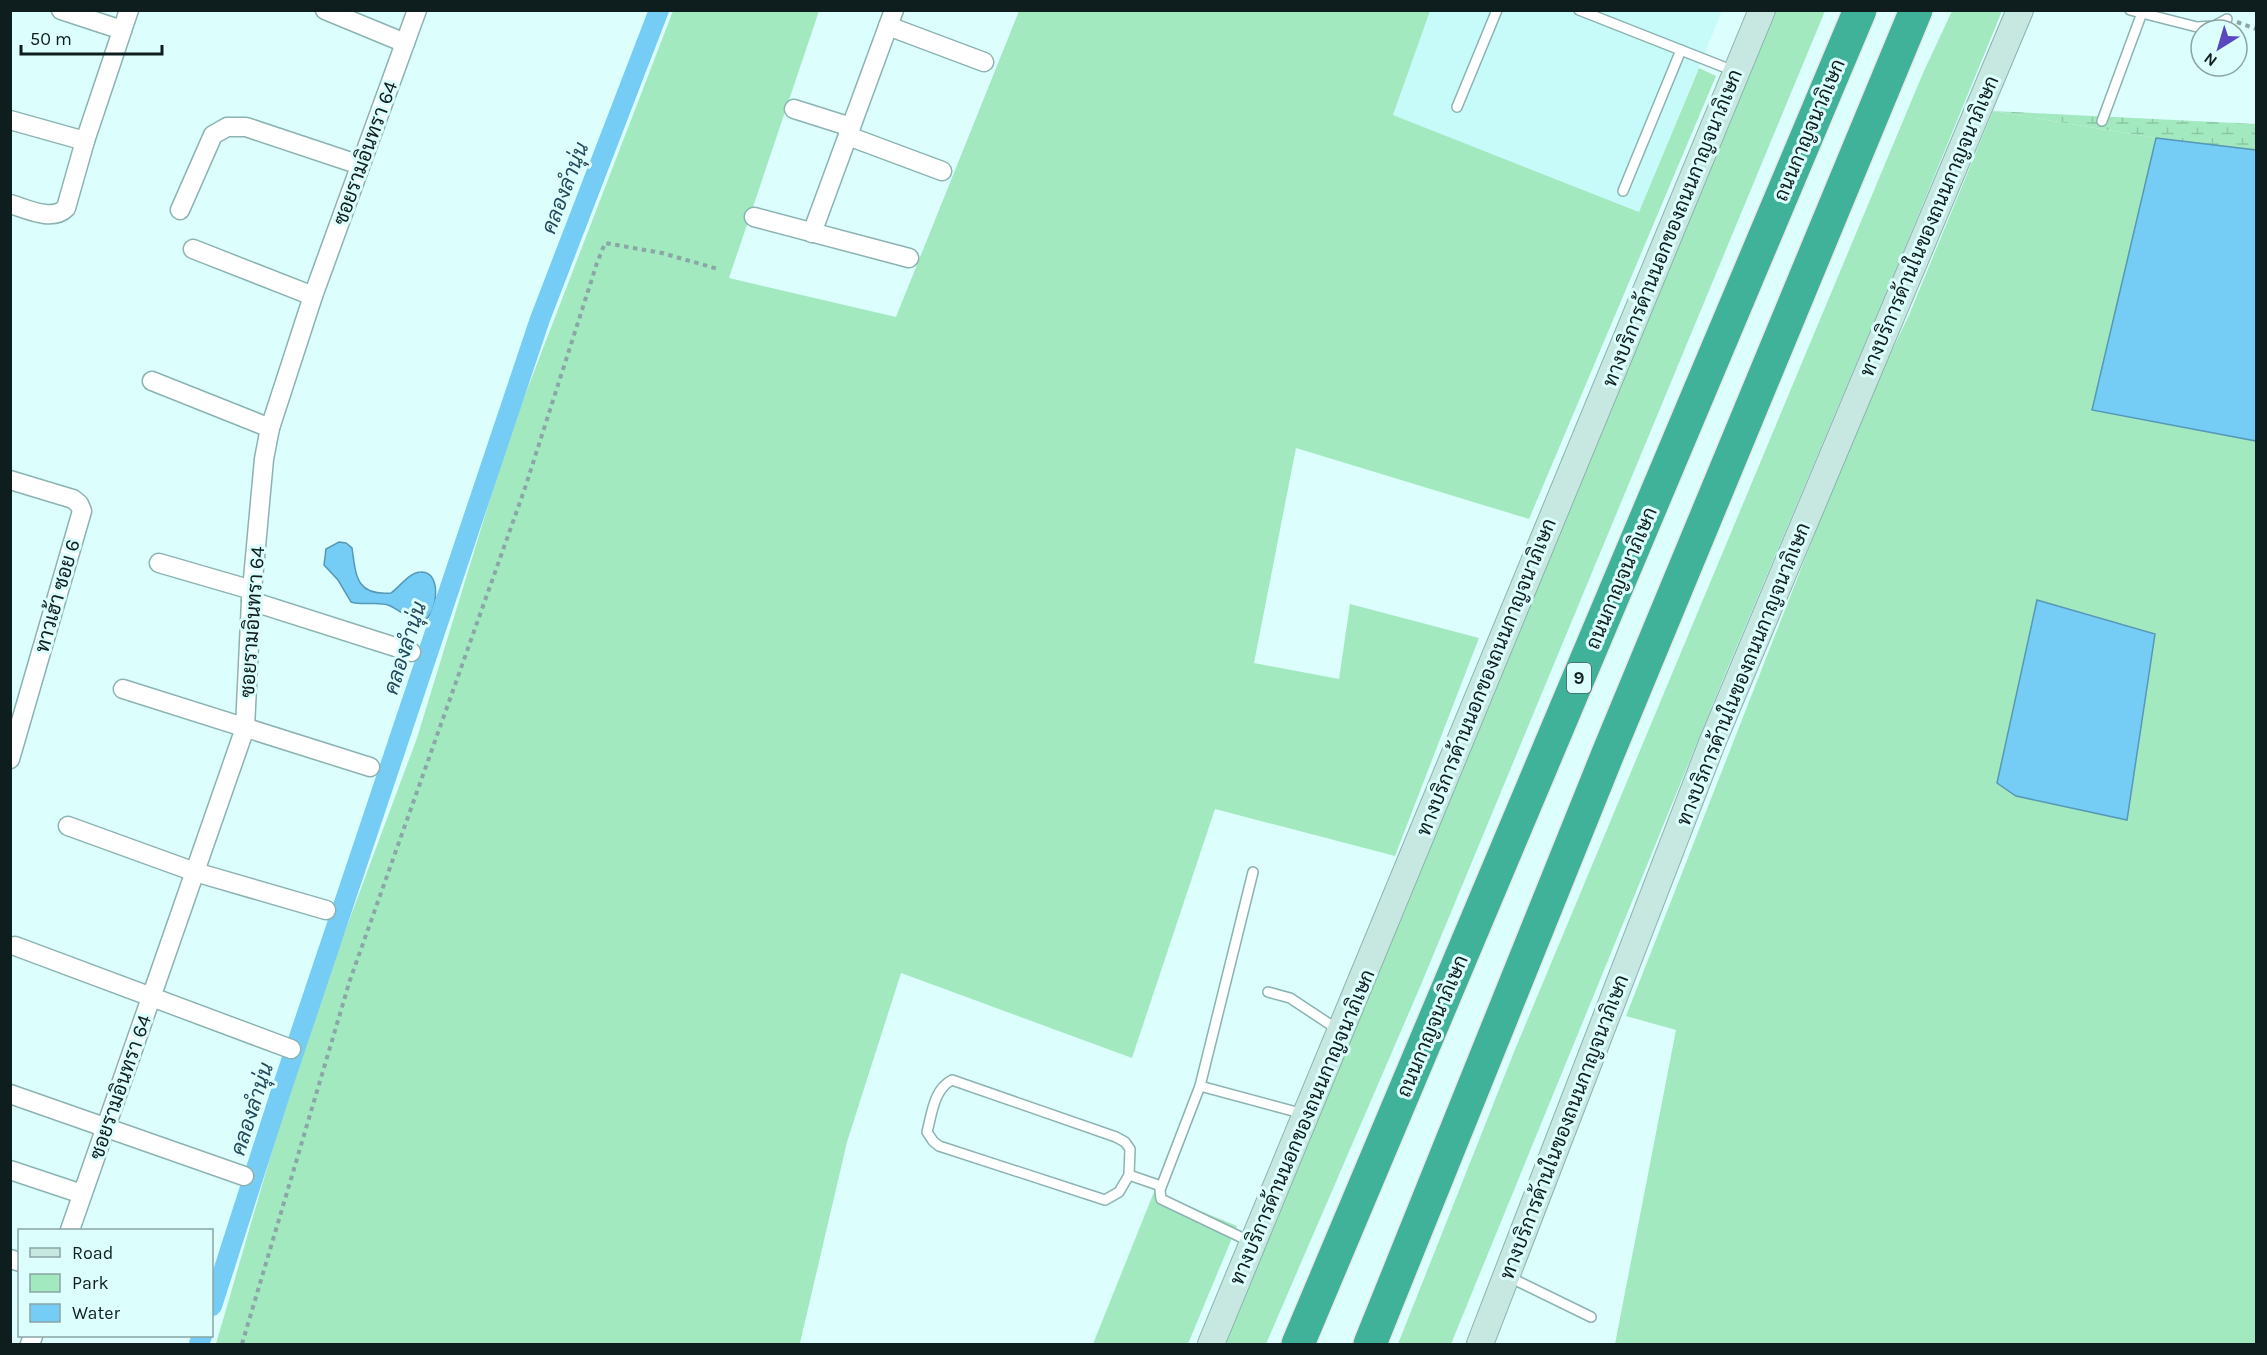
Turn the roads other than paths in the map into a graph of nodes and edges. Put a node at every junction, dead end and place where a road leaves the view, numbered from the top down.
1 (61, 10) edge
2 (129, 10) edge
3 (325, 10) edge
4 (417, 10) edge
5 (1497, 10) edge
6 (1579, 10) edge
7 (1860, 10) edge
8 (1916, 10) edge
9 (2020, 10) edge
10 (2130, 10) edge
11 (1762, 11) edge
12 (2142, 13) edge
13 (891, 18) edge
14 (2189, 25) edge
15 (122, 30) junction
16 (405, 43) junction
17 (1681, 50) junction
18 (984, 62) dead end
19 (1736, 71) junction
20 (1457, 107) dead end
21 (794, 109) dead end
22 (10, 120) edge
23 (2102, 121) dead end
24 (849, 131) junction
25 (85, 141) junction
26 (360, 165) junction
27 (942, 171) dead end
28 (1623, 191) dead end
29 (10, 204) edge
30 (180, 210) dead end
31 (754, 218) dead end
32 (812, 233) junction
33 (193, 249) dead end
34 (909, 258) dead end
35 (313, 296) junction
36 (152, 381) dead end
37 (270, 428) junction
38 (10, 480) edge
39 (159, 563) dead end
40 (252, 595) junction
41 (411, 652) dead end
42 (123, 689) dead end
43 (245, 728) junction
44 (10, 759) edge
45 (370, 767) dead end
46 (68, 826) dead end
47 (195, 872) junction
48 (1252, 872) dead end
49 (326, 910) dead end
50 (15, 946) dead end
51 (1268, 992) dead end
52 (152, 997) junction
53 (1342, 1032) junction
54 (291, 1049) dead end
55 (1200, 1086) junction
56 (10, 1094) edge
57 (1306, 1115) junction
58 (106, 1127) junction
59 (10, 1170) edge
60 (1129, 1175) junction
61 (244, 1176) dead end
62 (1161, 1186) junction
63 (82, 1194) junction
64 (70, 1229) edge
65 (1253, 1243) junction
66 (1507, 1276) junction
67 (1591, 1317) dead end
68 (1211, 1344) edge
69 (1298, 1344) edge
70 (1370, 1344) edge
71 (1480, 1344) edge

1 - 15 street
2 - 15 street
3 - 16 street
4 - 16 street, ซอยรามอินทรา 64
5 - 20 lane
6 - 17 lane
7 - 69 highway, ถนนกาญจนาภิเษก / 9
8 - 70 highway
9 - 66 main road, ทางบริการด้านในของถนนกาญจนาภิเษก
10 - 12 lane
11 - 19 main road, ทางบริการด้านนอกของถนนกาญจนาภิเษก
12 - 14 lane
12 - 23 lane
13 - 18 street
13 - 24 street
15 - 25 street
16 - 26 street, ซอยรามอินทรา 64
17 - 19 lane
17 - 28 lane
19 - 53 main road, ทางบริการด้านนอกของถนนกาญจนาภิเษก
21 - 24 street
22 - 25 street
24 - 27 street
24 - 32 street
25 - 29 street
26 - 30 street
26 - 35 street, ซอยรามอินทรา 64
31 - 32 street
32 - 34 street
33 - 35 street
35 - 37 street, ซอยรามอินทรา 64
36 - 37 street
37 - 40 street, ซอยรามอินทรา 64
38 - 44 street, ทาวเฮ้า ซอย 6
39 - 40 street
40 - 41 street
40 - 43 street, ซอยรามอินทรา 64
42 - 43 street
43 - 45 street
43 - 47 street, ซอยรามอินทรา 64
46 - 47 street
47 - 49 street
47 - 52 street, ซอยรามอินทรา 64
48 - 55 lane
50 - 52 street
51 - 53 lane
52 - 54 street
52 - 58 street, ซอยรามอินทรา 64
53 - 57 main road, ทางบริการด้านนอกของถนนกาญจนาภิเษก
55 - 57 lane
55 - 62 lane
56 - 58 street
57 - 65 main road, ทางบริการด้านนอกของถนนกาญจนาภิเษก
58 - 61 street
58 - 63 street, ซอยรามอินทรา 64
59 - 63 street
60 - 60 lane
60 - 62 lane
62 - 65 lane
63 - 64 street, ซอยรามอินทรา 64
65 - 68 main road, ทางบริการด้านนอกของถนนกาญจนาภิเษก
66 - 67 lane
66 - 71 main road, ทางบริการด้านในของถนนกาญจนาภิเษก

